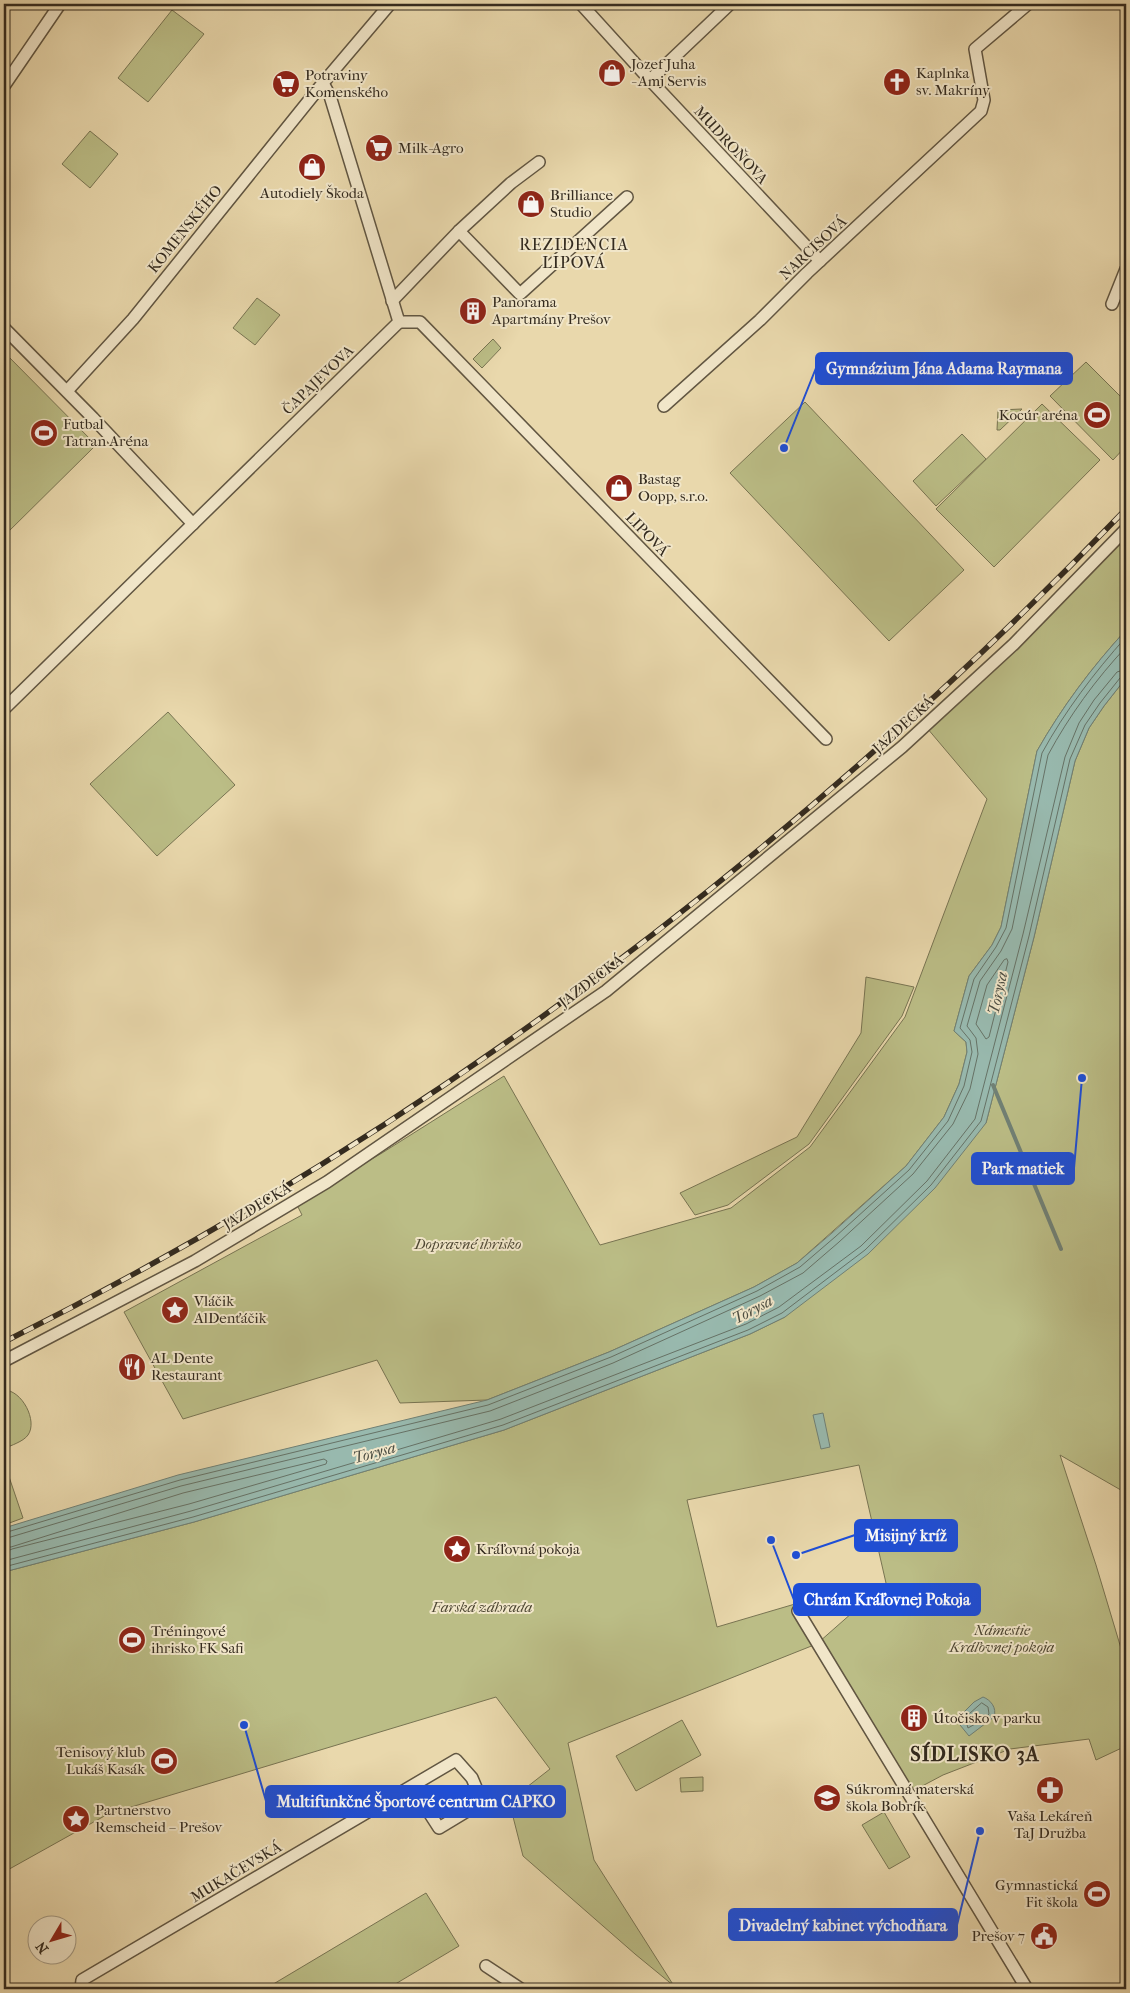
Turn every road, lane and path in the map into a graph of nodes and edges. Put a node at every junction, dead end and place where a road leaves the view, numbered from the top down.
1 (60, 4) edge
2 (390, 4) edge
3 (581, 4) edge
4 (730, 4) edge
5 (1028, 4) edge
6 (650, 80) junction
7 (323, 82) junction
8 (4, 86) edge
9 (539, 162) dead end
10 (627, 197) dead end
11 (459, 231) junction
12 (820, 261) junction
13 (1126, 269) edge
14 (392, 301) junction
15 (1112, 304) dead end
16 (399, 322) junction
17 (4, 328) edge
18 (67, 391) junction
19 (664, 406) dead end
20 (193, 524) junction
21 (1126, 529) edge
22 (4, 710) edge
23 (826, 739) dead end
24 (4, 1361) edge
25 (798, 1611) dead end
26 (412, 1786) junction
27 (486, 1966) dead end
28 (81, 1989) edge
29 (521, 1989) edge
30 (1027, 1989) edge

1 - 8 street
2 - 7 street
3 - 6 street, MUDROŇOVA
4 - 6 street
5 - 12 street, NARCISOVÁ
6 - 12 street, MUDROŇOVA
7 - 14 street
7 - 18 street, KOMENSKÉHO
9 - 11 street
10 - 11 street
11 - 14 street
12 - 19 street, NARCISOVÁ
13 - 15 street
14 - 16 street
16 - 20 street, ČAPAJEVOVA
16 - 23 street, LIPOVÁ
17 - 18 street
18 - 20 street
20 - 22 street, ČAPAJEVOVA
21 - 24 street, JAZDECKÁ
25 - 30 street
26 - 26 street, MUKAČEVSKÁ
26 - 28 street, MUKAČEVSKÁ
27 - 29 street

